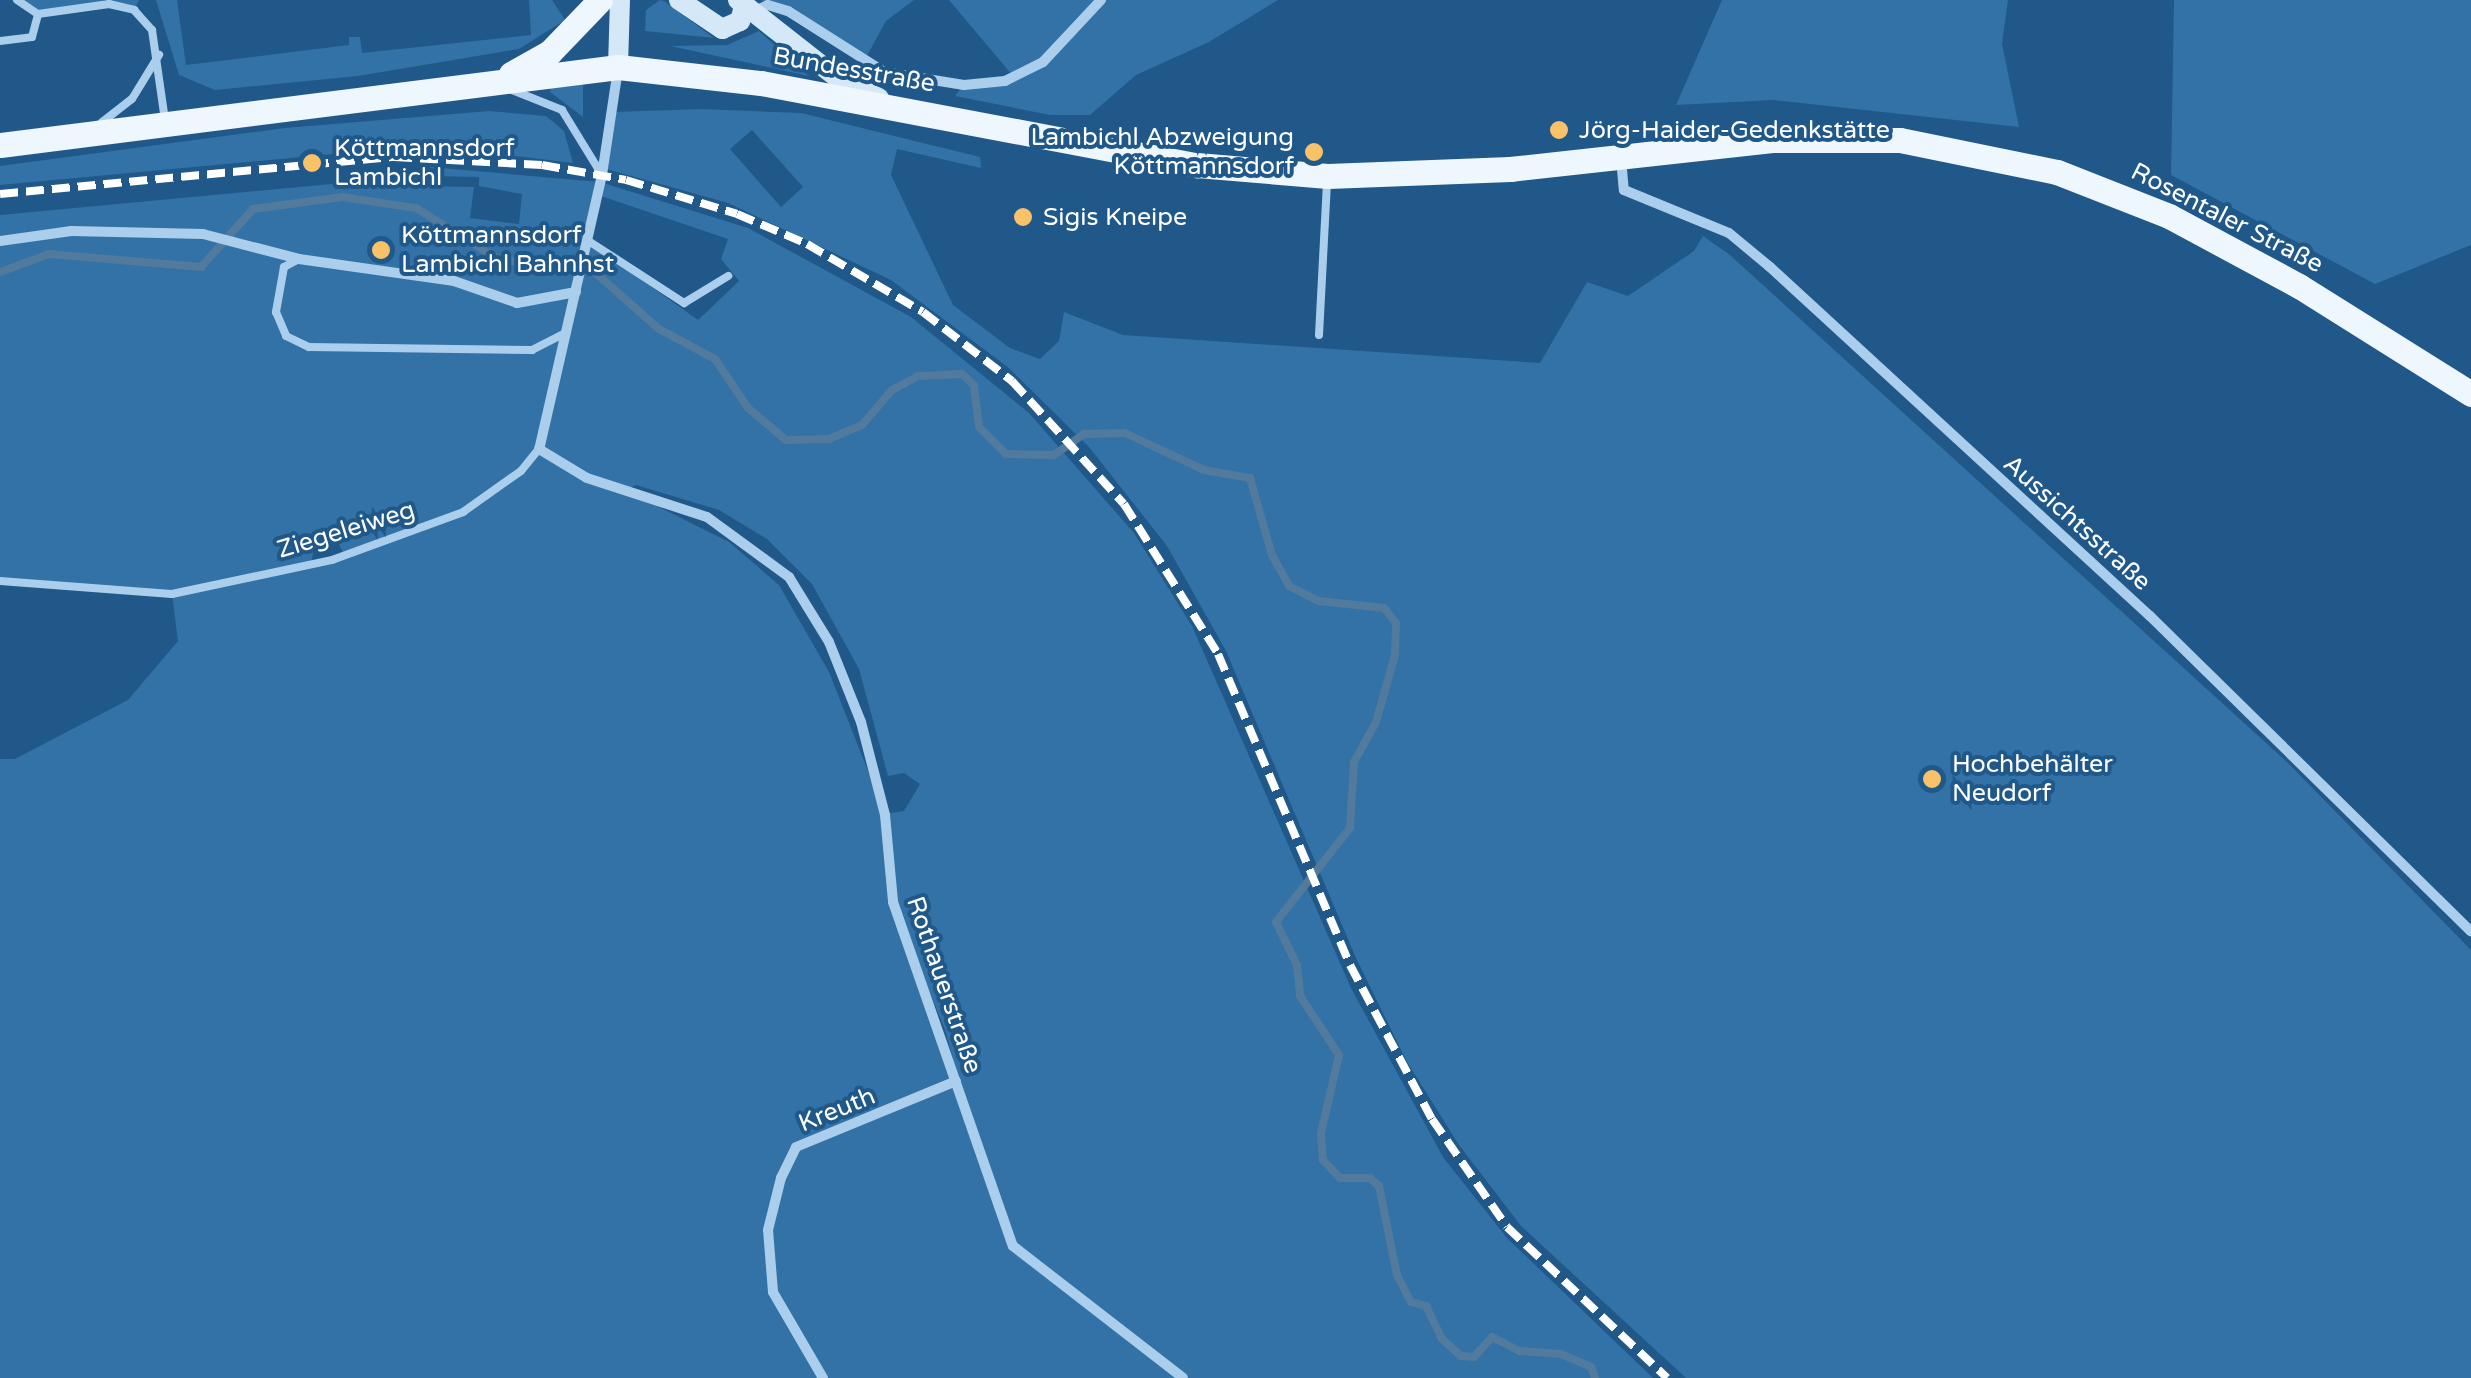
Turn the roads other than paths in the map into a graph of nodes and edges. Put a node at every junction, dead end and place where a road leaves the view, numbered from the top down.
1 (16, 0) edge
2 (139, 0) edge
3 (600, 0) edge
4 (620, 0) edge
5 (679, 0) edge
6 (1100, 0) edge
7 (744, 4) edge
8 (134, 10) junction
9 (38, 14) junction
10 (0, 41) edge
11 (159, 55) junction
12 (618, 66) junction
13 (468, 87) junction
14 (910, 110) junction
15 (165, 124) junction
16 (88, 133) junction
17 (0, 145) edge
18 (1696, 148) joint
19 (1621, 158) junction
20 (602, 174) junction
21 (1328, 176) junction
22 (587, 240) junction
23 (0, 241) edge
24 (299, 259) junction
25 (728, 276) dead end
26 (576, 292) junction
27 (567, 332) junction
28 (1319, 336) dead end
29 (2471, 394) edge
30 (539, 449) junction
31 (0, 581) edge
32 (2471, 931) edge
33 (956, 1081) junction
34 (822, 1378) edge
35 (1183, 1378) edge

1 - 9 lane
2 - 8 lane
3 - 13 main road
4 - 12 main road
5 - 7 main road
6 - 7 street
7 - 14 main road
8 - 9 lane
8 - 11 lane
9 - 10 lane
11 - 15 lane
11 - 16 lane
12 - 13 main road, Bundesstraße
12 - 14 main road, Bundesstraße
12 - 20 street
13 - 15 main road, Bundesstraße
13 - 20 lane
14 - 21 main road, Bundesstraße
15 - 16 main road, Bundesstraße
16 - 17 main road, Bundesstraße
18 - 19 main road, Bundesstraße
18 - 29 main road, Rosentaler Straße
19 - 21 main road, Bundesstraße
19 - 32 street, Aussichtsstraße
20 - 22 street
21 - 28 lane
22 - 25 lane
22 - 26 street
23 - 24 street
24 - 26 street
24 - 27 lane
26 - 27 street
27 - 30 street
30 - 31 lane, Ziegeleiweg
30 - 33 street, Rothauerstraße
33 - 34 street, Kreuth
33 - 35 street, Rothauerstraße

